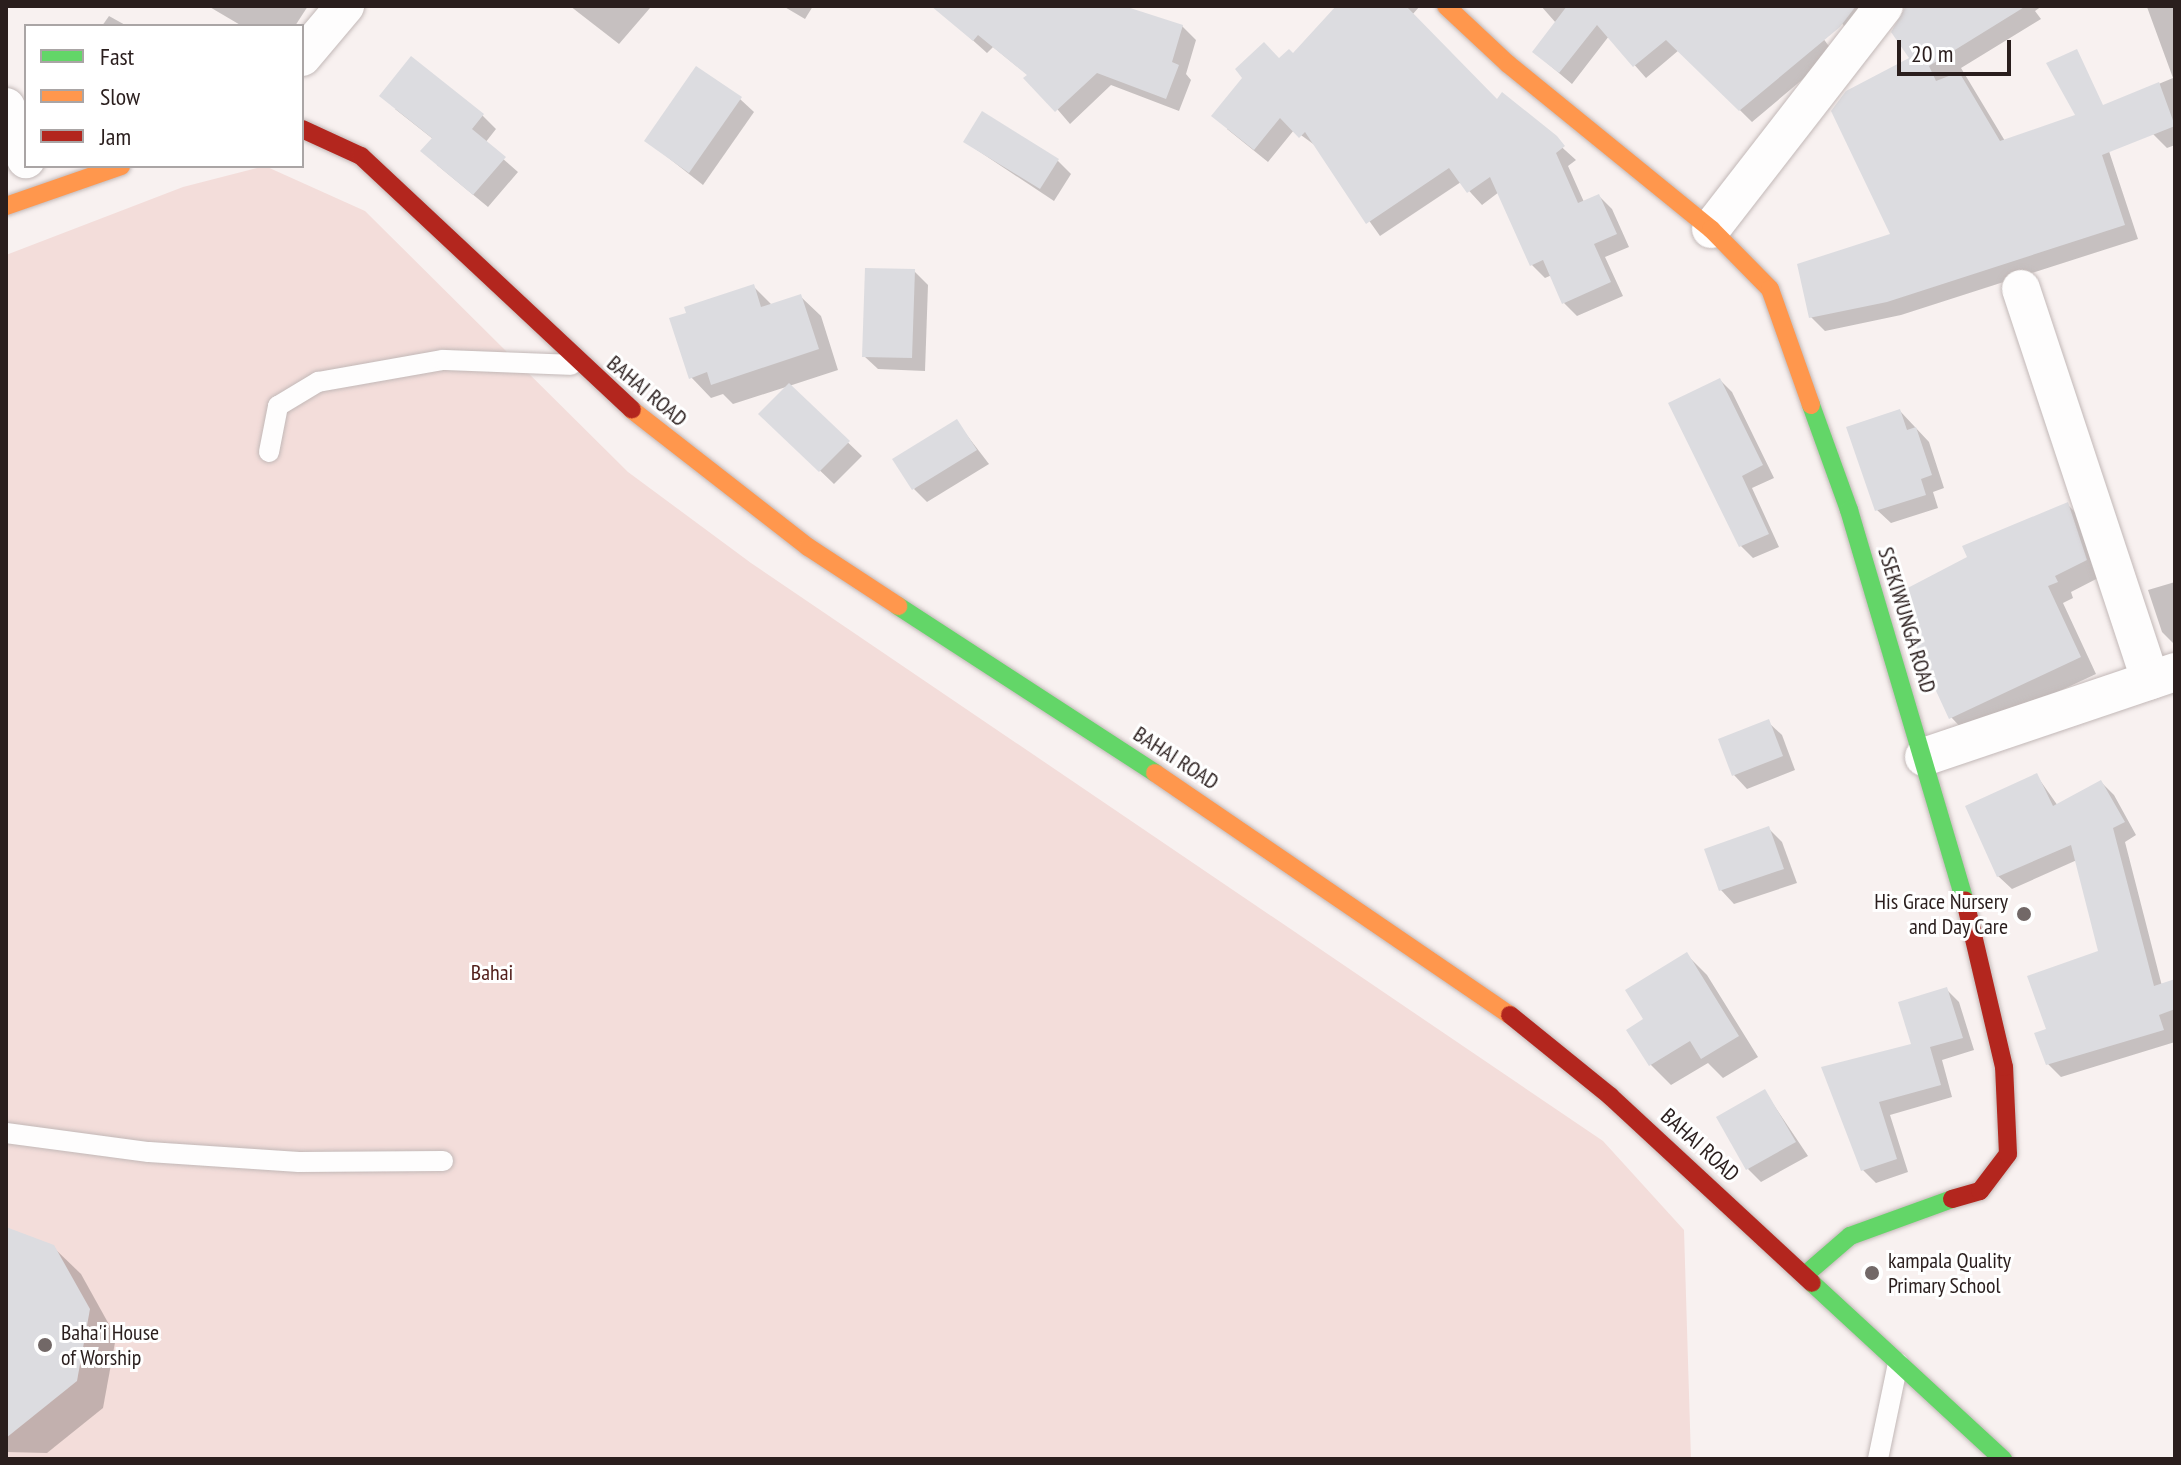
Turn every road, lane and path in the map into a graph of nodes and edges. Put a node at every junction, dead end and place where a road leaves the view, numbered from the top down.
1 (345, 6) edge
2 (1446, 6) edge
3 (1884, 6) edge
4 (304, 55) edge
5 (6, 107) edge
6 (304, 130) edge
7 (108, 168) edge
8 (25, 181) edge
9 (1711, 229) junction
10 (2021, 289) dead end
11 (579, 365) junction
12 (269, 452) dead end
13 (2162, 676) edge
14 (1924, 757) junction
15 (6, 1133) edge
16 (443, 1161) dead end
17 (1806, 1274) junction
18 (1899, 1359) junction
19 (1878, 1459) edge
20 (2003, 1459) edge

1 - 4 street
2 - 9 street, SSEKIWUNGA ROAD
3 - 9 street
5 - 8 street
6 - 11 street, BAHAI ROAD
7 - 8 street
9 - 14 street, SSEKIWUNGA ROAD
10 - 13 street
11 - 12 lane
11 - 17 street, BAHAI ROAD
13 - 14 street
14 - 17 street, SSEKIWUNGA ROAD
15 - 16 lane
17 - 18 street, BAHAI ROAD
18 - 19 lane
18 - 20 street, BAHAI ROAD

